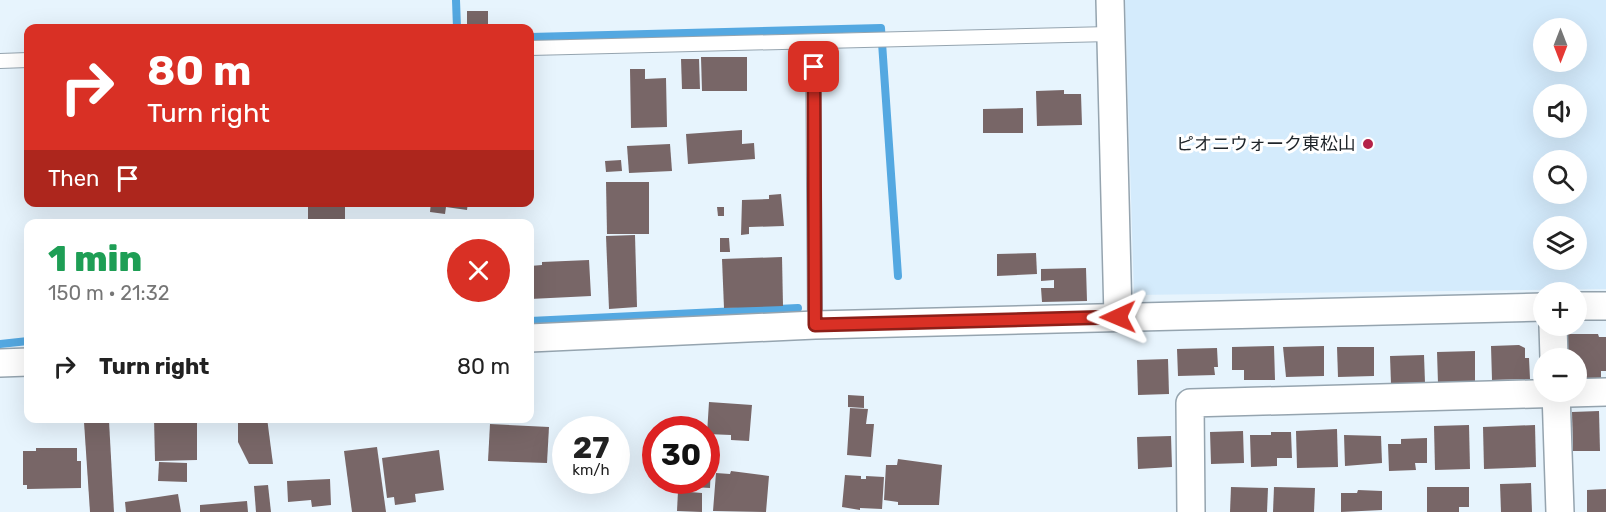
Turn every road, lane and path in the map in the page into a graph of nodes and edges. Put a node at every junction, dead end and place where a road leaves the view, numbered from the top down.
1 (1110, 0) edge
2 (1110, 34) junction
3 (813, 43) junction
4 (534, 48) edge
5 (24, 60) edge
6 (0, 61) edge
7 (1587, 306) edge
8 (1606, 306) edge
9 (1533, 307) edge
10 (1118, 317) junction
11 (815, 325) junction
12 (534, 338) edge
13 (24, 362) edge
14 (0, 363) edge
15 (1587, 392) edge
16 (1606, 392) edge
17 (1533, 393) edge
18 (1556, 402) edge
19 (1191, 512) edge
20 (1560, 512) edge

1 - 2 street
2 - 3 lane
2 - 10 street
3 - 4 lane
3 - 11 lane
5 - 6 lane
7 - 8 street
9 - 10 street
10 - 11 street
11 - 12 street
13 - 14 street
15 - 16 street
17 - 19 street
18 - 20 street

